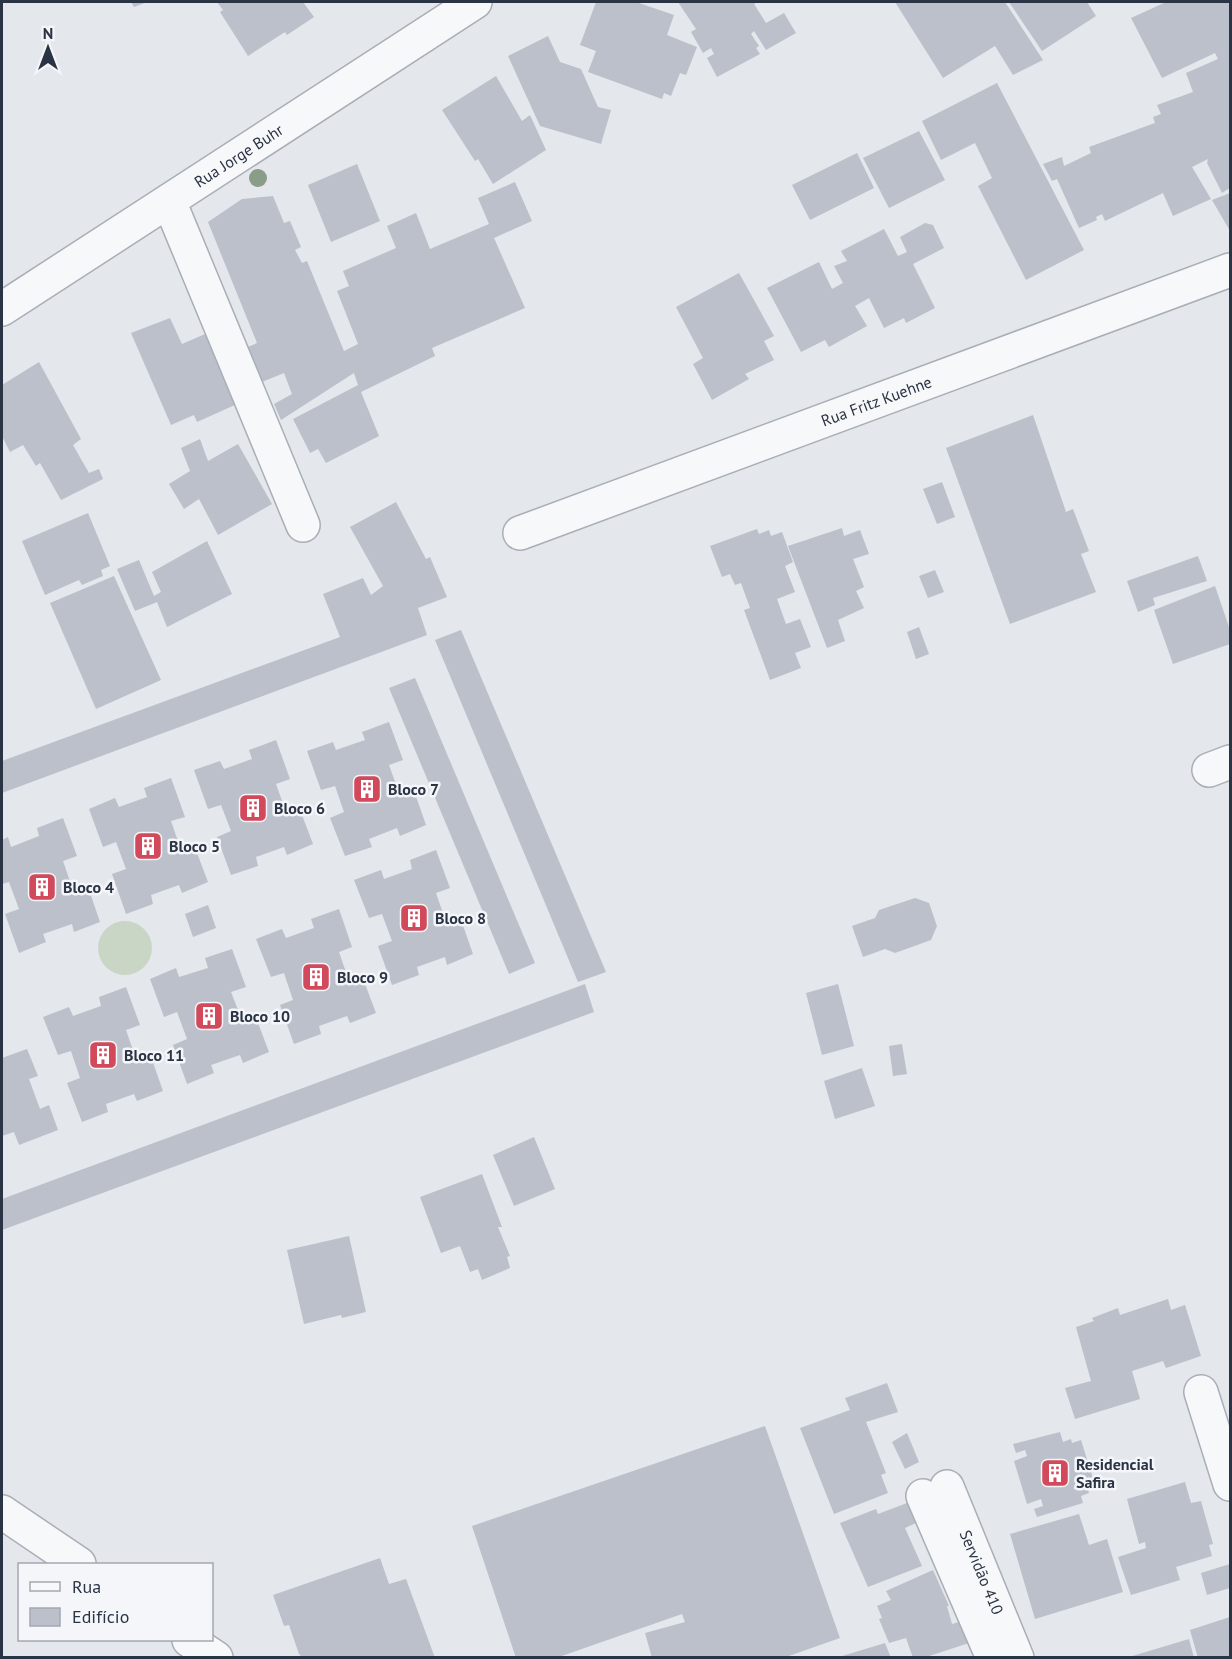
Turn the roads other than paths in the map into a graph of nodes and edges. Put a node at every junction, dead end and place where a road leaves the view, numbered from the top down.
1 (475, 2) edge
2 (170, 201) junction
3 (1230, 270) edge
4 (2, 309) edge
5 (303, 525) dead end
6 (520, 533) dead end
7 (1201, 1392) dead end
8 (1230, 1484) edge
9 (2, 1512) edge
10 (78, 1563) edge
11 (190, 1641) edge
12 (216, 1658) edge
13 (993, 1658) edge
14 (1017, 1658) edge

1 - 2 street, Rua Jorge Buhr
2 - 4 street, Rua Jorge Buhr
2 - 5 street
3 - 6 street, Rua Fritz Kuehne
7 - 8 street
9 - 10 street
11 - 12 street
13 - 14 street, Servidão 410

